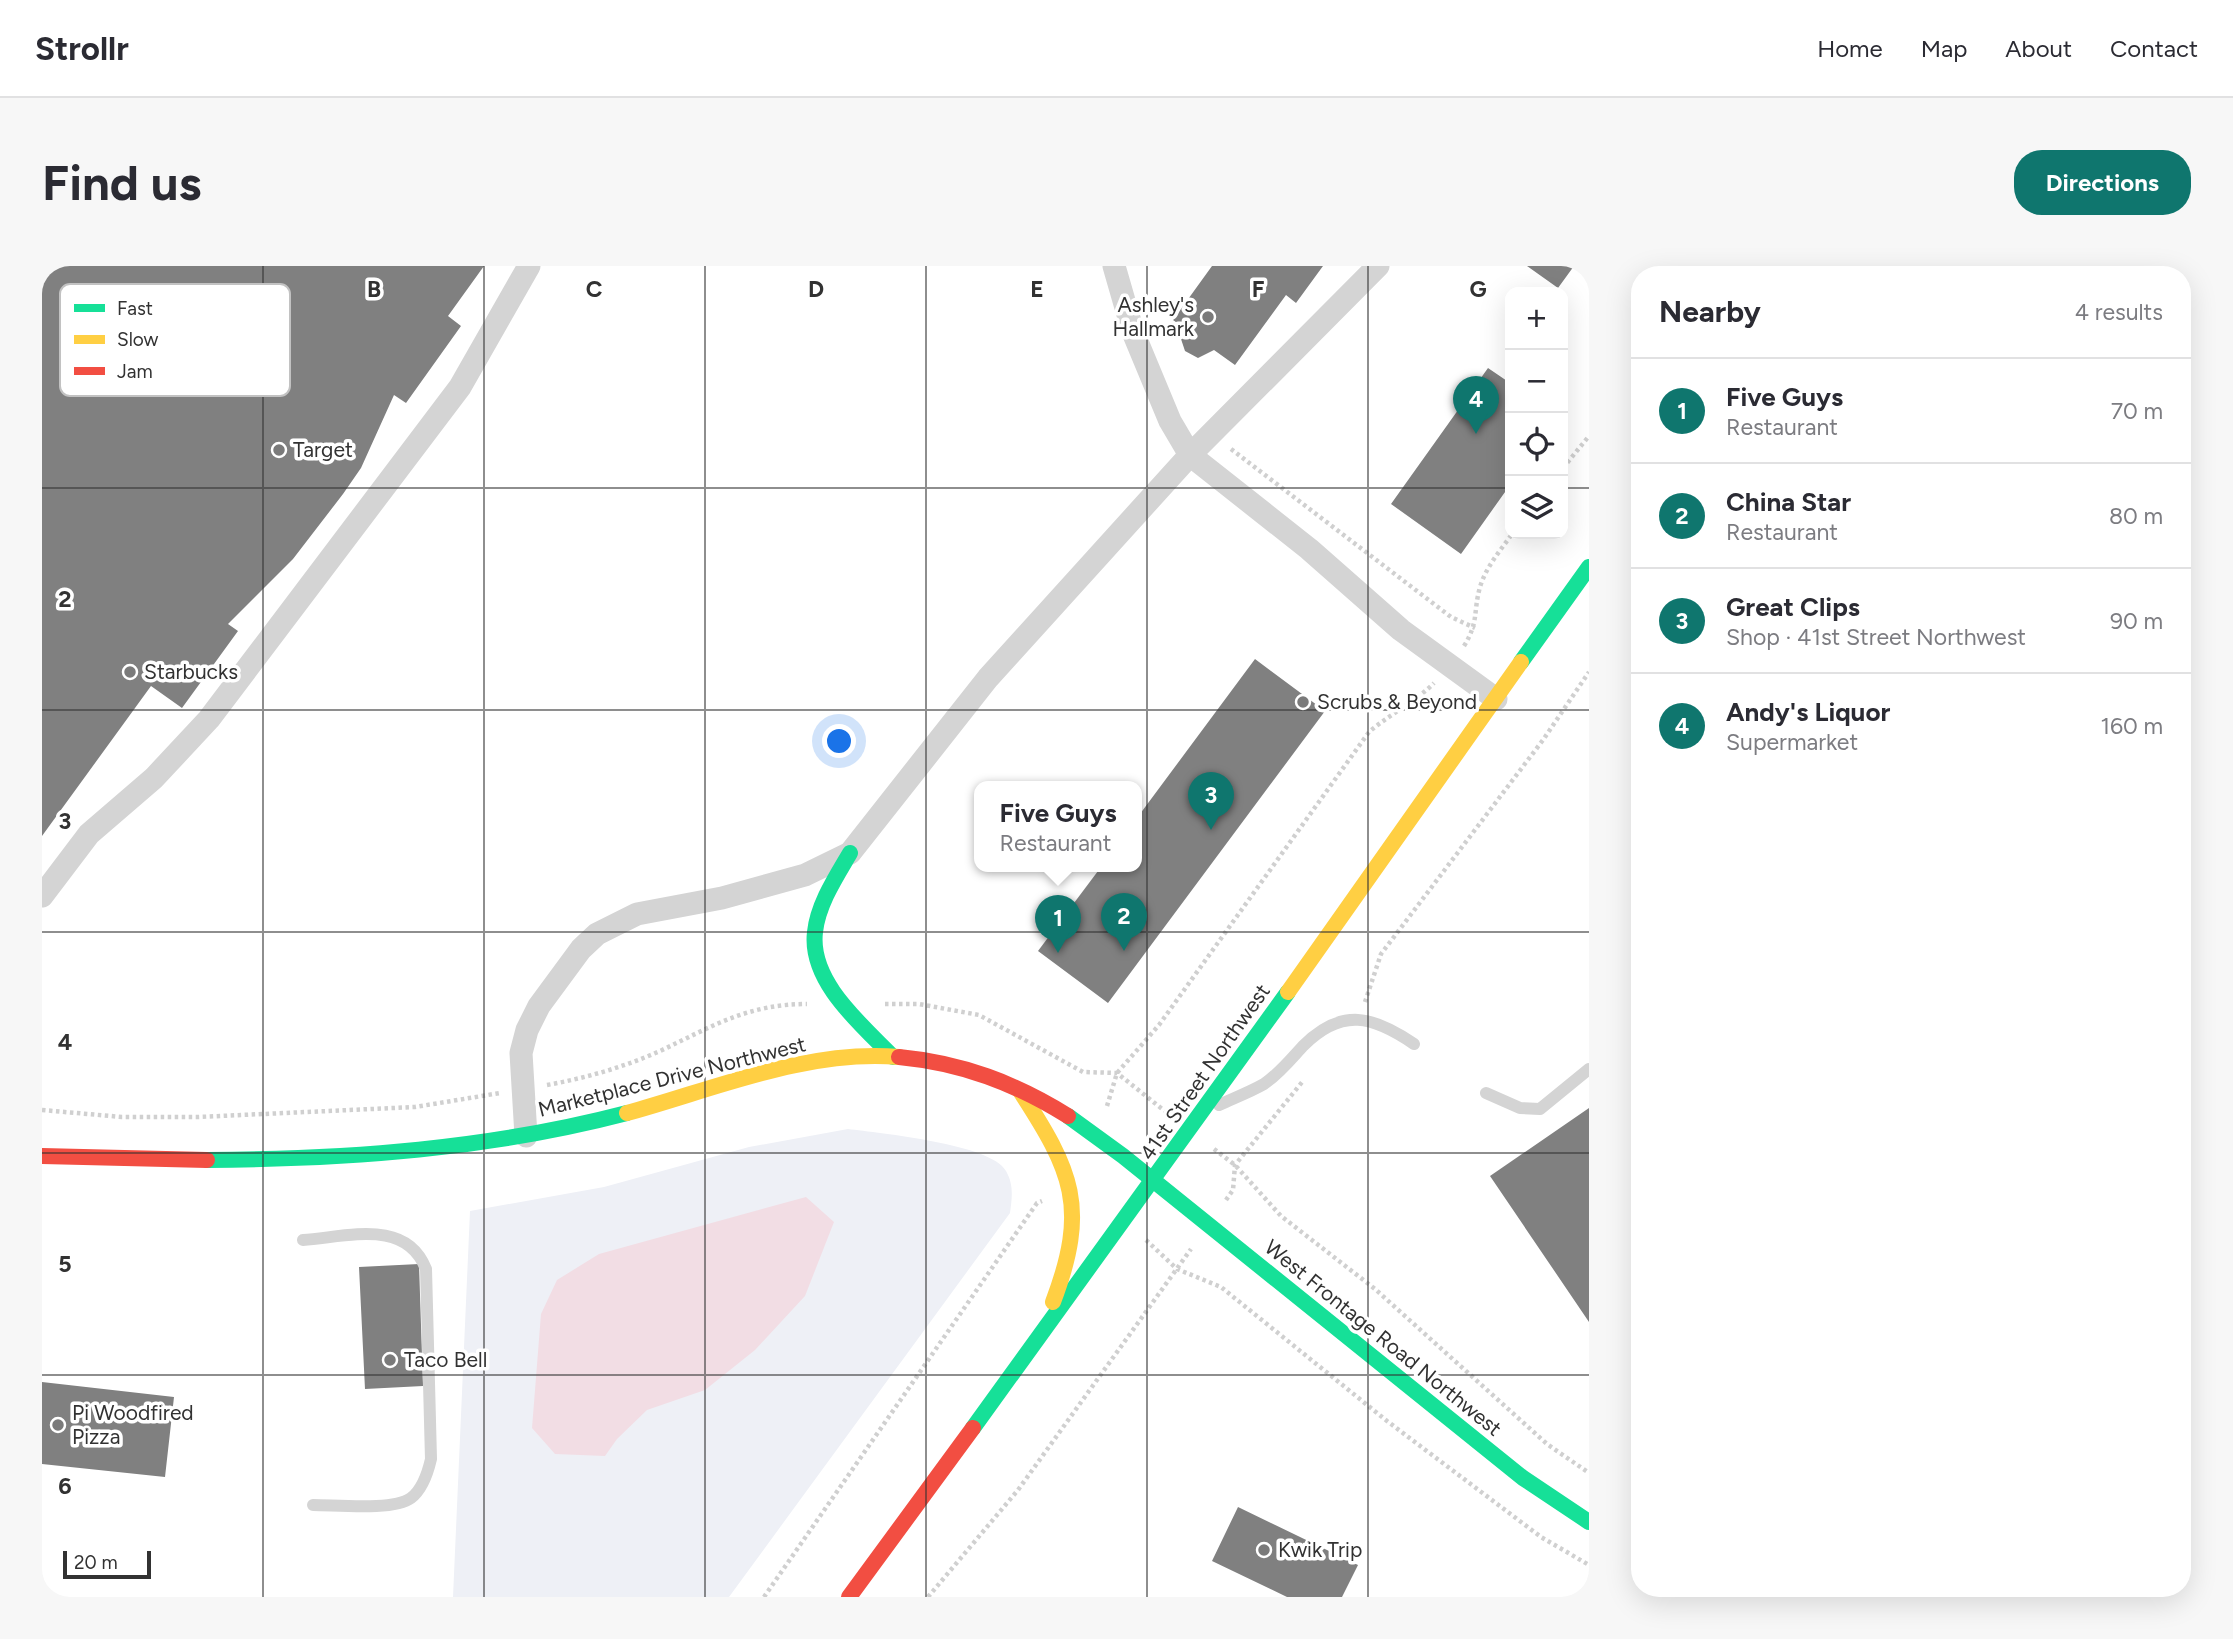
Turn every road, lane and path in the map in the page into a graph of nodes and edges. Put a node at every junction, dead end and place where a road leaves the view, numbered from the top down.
1 (529, 266) edge
2 (1114, 266) edge
3 (1378, 266) edge
4 (1213, 432) junction
5 (1589, 436) edge
6 (1190, 454) junction
7 (1568, 462) edge
8 (1508, 539) edge
9 (1589, 567) edge
10 (1475, 628) junction
11 (1450, 667) junction
12 (1589, 672) edge
13 (1496, 699) junction
14 (850, 853) junction
15 (42, 896) edge
16 (844, 1004) junction
17 (1353, 1018) junction
18 (1414, 1044) dead end
19 (893, 1057) junction
20 (1589, 1069) edge
21 (1311, 1071) dead end
22 (1017, 1086) junction
23 (522, 1089) junction
24 (1486, 1093) dead end
25 (42, 1110) edge
26 (1203, 1112) junction
27 (526, 1136) junction
28 (42, 1156) edge
29 (1154, 1181) junction
30 (1037, 1203) dead end
31 (303, 1240) dead end
32 (1031, 1349) junction
33 (1589, 1473) edge
34 (313, 1505) dead end
35 (1589, 1522) edge
36 (1589, 1565) edge
37 (764, 1597) edge
38 (849, 1597) edge
39 (928, 1597) edge

1 - 15 street
2 - 6 street
3 - 4 street
4 - 6 street
4 - 10 path
5 - 7 path
6 - 11 street
6 - 14 street
8 - 10 path
9 - 13 street, 41st Street Northwest
10 - 11 path
11 - 13 street
11 - 16 path
12 - 17 path
13 - 26 street, 41st Street Northwest
14 - 16 street
14 - 23 street
16 - 19 street
16 - 23 path
17 - 18 lane
17 - 26 lane
19 - 22 street, Marketplace Drive Northwest
19 - 27 street, Marketplace Drive Northwest
20 - 24 lane
21 - 33 path
22 - 29 street, Marketplace Drive Northwest
22 - 32 street
23 - 25 path
23 - 27 street
26 - 29 street, 41st Street Northwest
27 - 28 street, Marketplace Drive Northwest
29 - 32 street, 41st Street Northwest
29 - 35 street, West Frontage Road Northwest
30 - 37 path
31 - 34 lane
32 - 38 street, 41st Street Northwest
36 - 39 path

